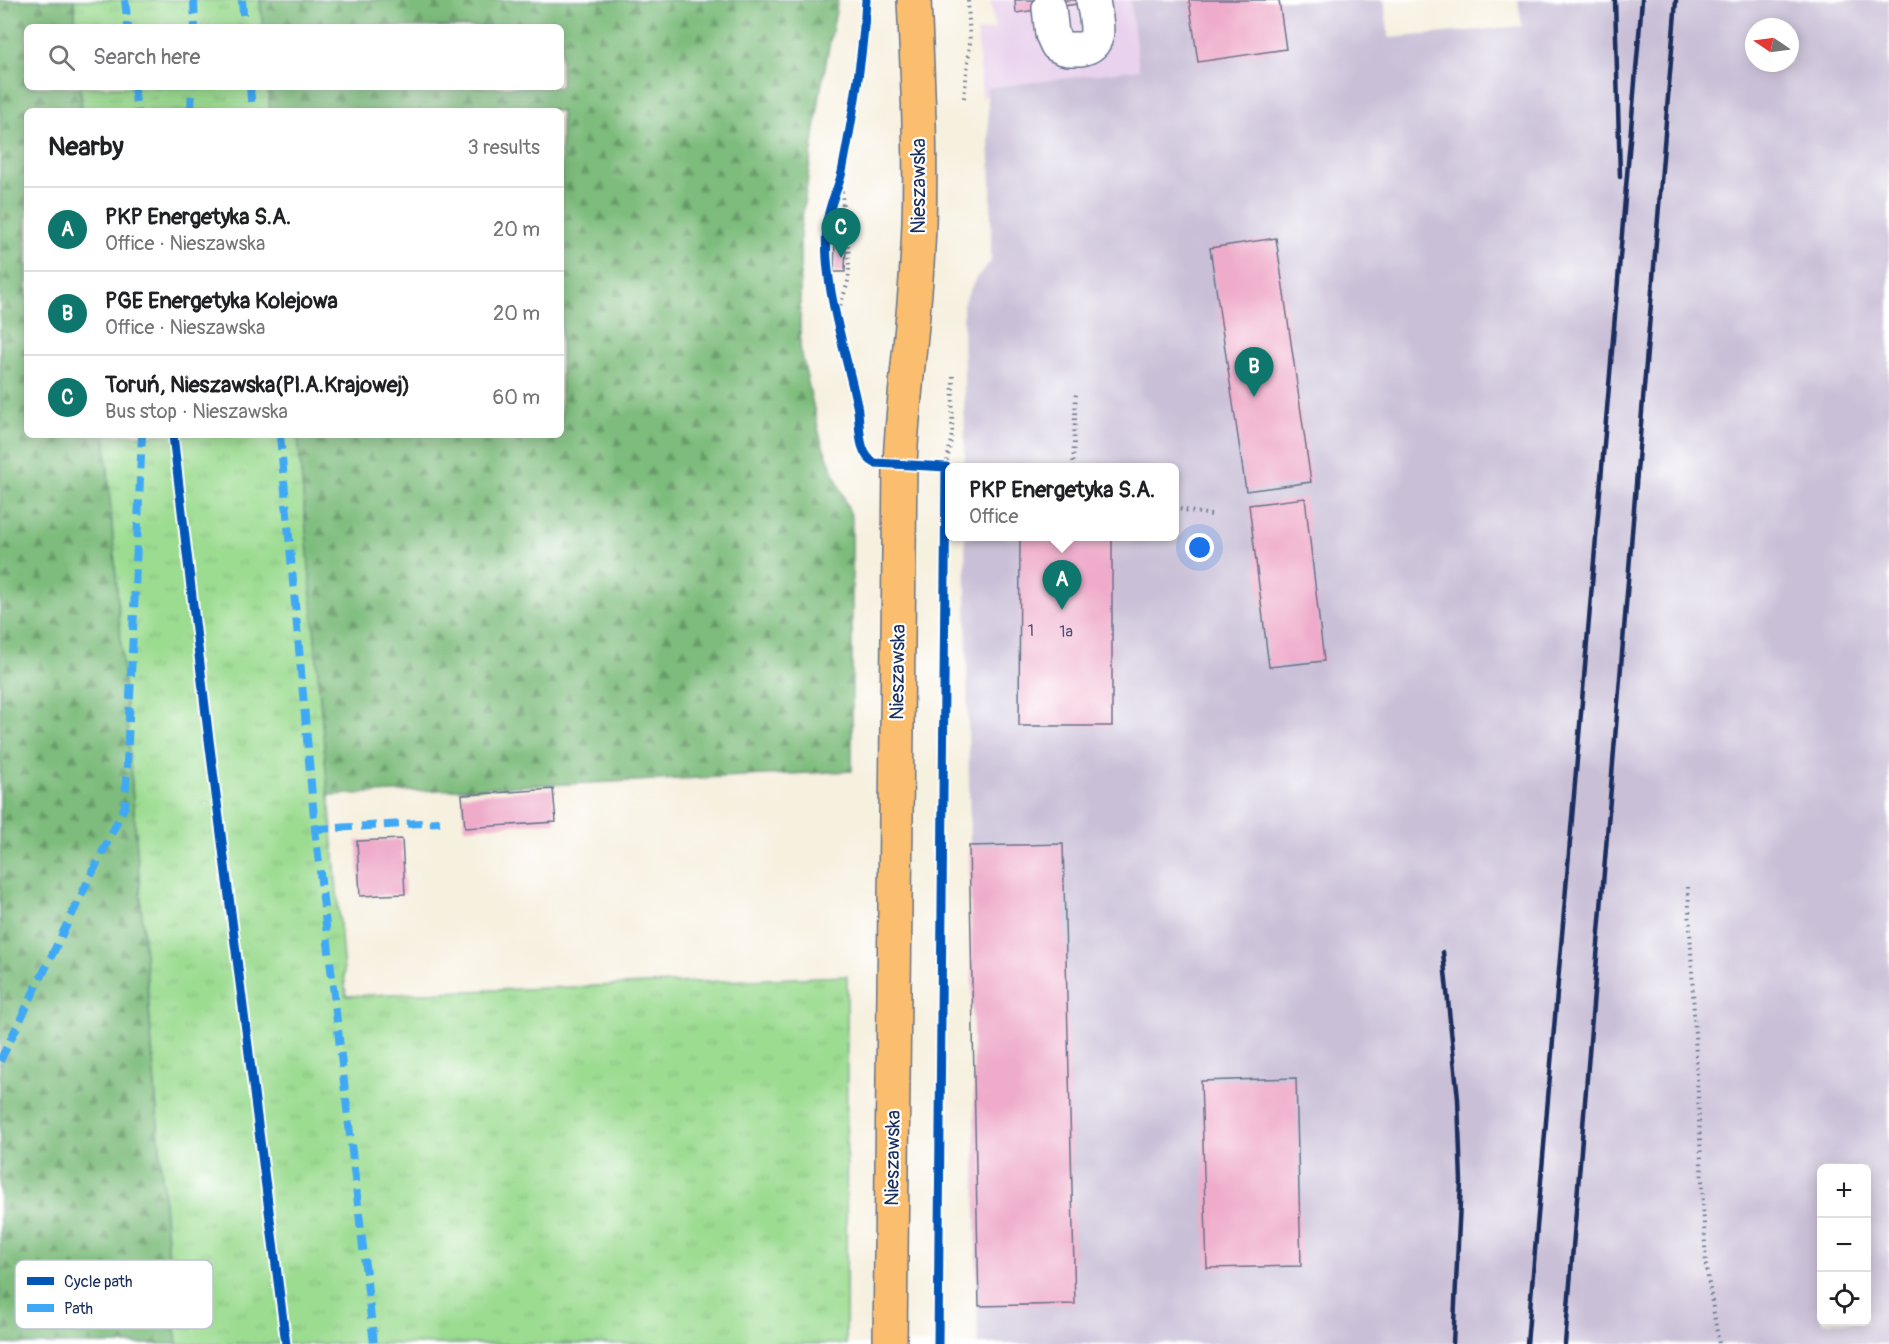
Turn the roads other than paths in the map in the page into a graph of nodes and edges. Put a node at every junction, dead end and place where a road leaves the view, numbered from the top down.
1 (914, 0) edge
2 (1093, 0) edge
3 (1049, 8) dead end
4 (890, 1344) edge

1 - 4 main road, Nieszawska
2 - 3 lane

